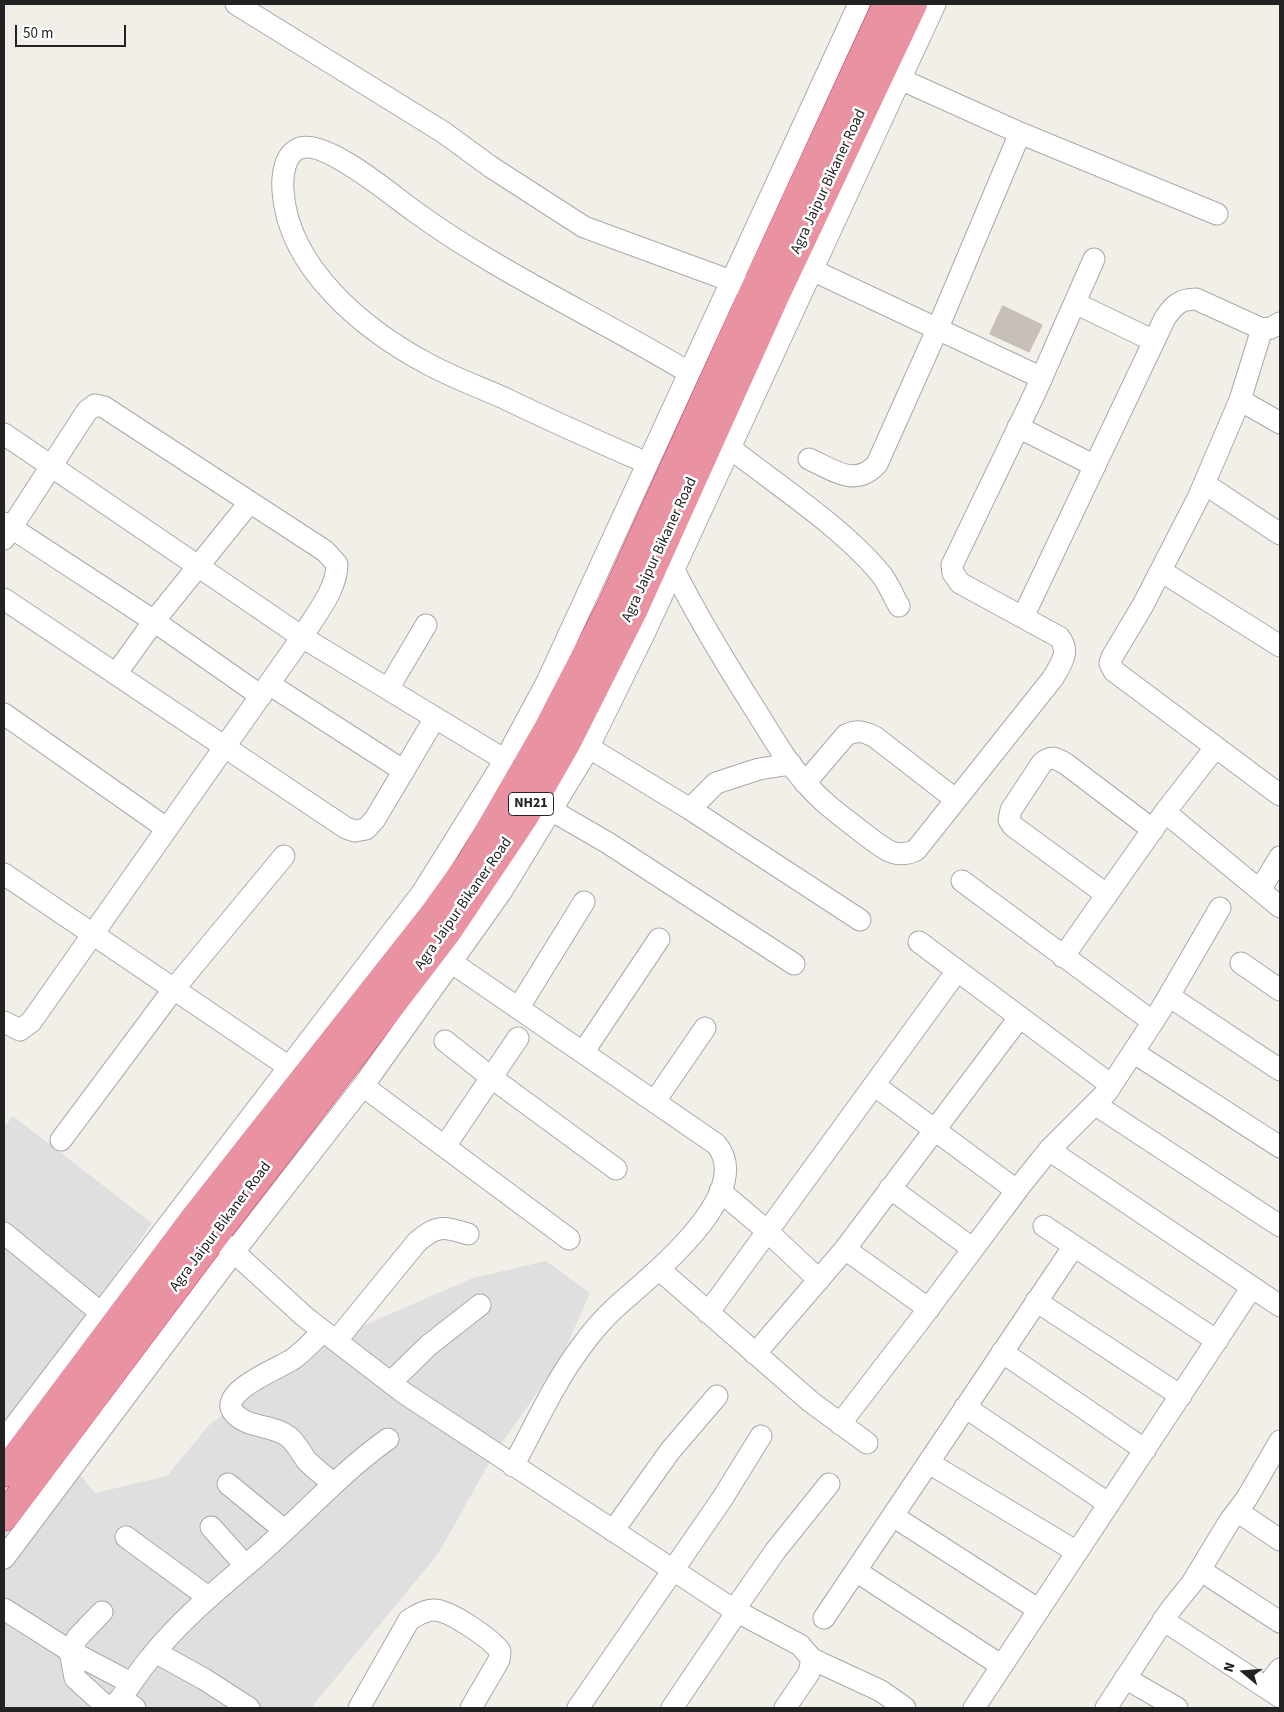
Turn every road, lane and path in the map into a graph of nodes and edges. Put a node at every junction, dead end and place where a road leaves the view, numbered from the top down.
1 (236, 4) edge
2 (859, 4) edge
3 (887, 4) edge
4 (913, 4) edge
5 (935, 4) edge
6 (900, 79) junction
7 (1020, 133) junction
8 (1216, 214) dead end
9 (1094, 259) dead end
10 (812, 270) junction
11 (742, 285) junction
12 (1075, 303) junction
13 (1257, 324) edge
14 (937, 330) junction
15 (1154, 341) junction
16 (688, 372) junction
17 (1042, 378) junction
18 (1240, 400) junction
19 (1280, 423) edge
20 (1018, 427) junction
21 (4, 434) edge
22 (730, 448) junction
23 (809, 460) dead end
24 (646, 463) junction
25 (53, 466) junction
26 (1095, 466) junction
27 (1205, 484) junction
28 (250, 502) junction
29 (6, 530) edge
30 (1280, 534) edge
31 (199, 565) junction
32 (674, 570) junction
33 (1161, 571) junction
34 (4, 599) edge
35 (899, 606) dead end
36 (1023, 617) junction
37 (154, 621) junction
38 (426, 625) dead end
39 (302, 636) junction
40 (1280, 646) edge
41 (116, 674) junction
42 (265, 689) junction
43 (388, 689) junction
44 (4, 714) edge
45 (436, 718) junction
46 (225, 746) junction
47 (588, 747) junction
48 (1215, 748) junction
49 (505, 760) junction
50 (791, 764) junction
51 (404, 771) junction
52 (805, 783) junction
53 (1280, 795) edge
54 (955, 799) junction
55 (690, 809) junction
56 (551, 810) junction
57 (1165, 812) junction
58 (166, 828) junction
59 (1153, 830) junction
60 (284, 856) dead end
61 (1280, 857) edge
62 (4, 874) edge
63 (962, 881) dead end
64 (1260, 890) junction
65 (1107, 895) junction
66 (584, 902) dead end
67 (1280, 907) edge
68 (1220, 908) dead end
69 (860, 920) dead end
70 (93, 933) junction
71 (659, 939) dead end
72 (918, 942) dead end
73 (1063, 957) junction
74 (451, 962) junction
75 (1242, 963) dead end
76 (794, 964) dead end
77 (957, 971) junction
78 (173, 990) junction
79 (1280, 990) edge
80 (1169, 996) junction
81 (519, 1008) junction
82 (1018, 1018) junction
83 (4, 1022) edge
84 (1153, 1022) junction
85 (705, 1028) dead end
86 (518, 1038) dead end
87 (445, 1041) dead end
88 (584, 1052) junction
89 (1133, 1052) junction
90 (289, 1067) junction
91 (1280, 1070) edge
92 (492, 1078) junction
93 (1111, 1085) junction
94 (363, 1086) junction
95 (874, 1086) junction
96 (1096, 1105) junction
97 (662, 1107) junction
98 (264, 1116) junction
99 (935, 1130) junction
100 (61, 1140) dead end
101 (1278, 1140) edge
102 (445, 1146) junction
103 (1049, 1150) junction
104 (616, 1169) dead end
105 (890, 1188) junction
106 (1016, 1190) junction
107 (720, 1192) junction
108 (1044, 1226) dead end
109 (1280, 1226) edge
110 (767, 1231) junction
111 (4, 1232) edge
112 (468, 1234) dead end
113 (214, 1236) junction
114 (569, 1239) dead end
115 (1074, 1246) junction
116 (973, 1248) junction
117 (845, 1249) junction
118 (660, 1270) junction
119 (819, 1280) junction
120 (1252, 1287) junction
121 (1036, 1301) junction
122 (480, 1305) dead end
123 (1280, 1306) edge
124 (929, 1309) junction
125 (708, 1313) junction
126 (100, 1314) junction
127 (330, 1336) junction
128 (1217, 1341) junction
129 (1002, 1352) junction
130 (755, 1354) junction
131 (398, 1388) junction
132 (717, 1396) dead end
133 (1181, 1396) junction
134 (965, 1408) junction
135 (840, 1424) junction
136 (761, 1436) dead end
137 (388, 1439) dead end
138 (4, 1440) edge
139 (867, 1444) dead end
140 (1145, 1450) junction
141 (1277, 1453) edge
142 (929, 1463) junction
143 (513, 1466) junction
144 (4, 1473) edge
145 (333, 1483) junction
146 (228, 1484) dead end
147 (829, 1484) dead end
148 (1109, 1504) junction
149 (1237, 1511) junction
150 (893, 1516) junction
151 (4, 1517) edge
152 (211, 1527) dead end
153 (284, 1530) junction
154 (613, 1531) junction
155 (126, 1536) dead end
156 (1280, 1540) edge
157 (1077, 1552) junction
158 (4, 1558) edge
159 (245, 1566) junction
160 (671, 1570) junction
161 (1200, 1570) junction
162 (856, 1571) junction
163 (208, 1597) junction
164 (4, 1609) edge
165 (1039, 1610) junction
166 (736, 1611) junction
167 (102, 1612) dead end
168 (824, 1618) dead end
169 (1163, 1620) junction
170 (1280, 1622) edge
171 (70, 1650) junction
172 (155, 1652) junction
173 (812, 1659) junction
174 (1002, 1666) junction
175 (1280, 1668) edge
176 (1125, 1678) junction
177 (1273, 1692) edge
178 (121, 1701) edge
179 (897, 1706) edge
180 (249, 1708) edge
181 (359, 1708) edge
182 (471, 1708) edge
183 (578, 1708) edge
184 (672, 1708) edge
185 (785, 1708) edge
186 (974, 1708) edge
187 (1106, 1708) edge
188 (1177, 1708) edge

1 - 11 street
2 - 11 street
3 - 11 highway, Agra Jaipur Bikaner Road / NH21
4 - 113 highway, Agra Jaipur Bikaner Road / NH21
5 - 6 street
6 - 7 street
6 - 10 street
7 - 8 street
7 - 14 street
9 - 12 street
10 - 14 street
10 - 22 street
11 - 16 street
11 - 98 highway, Agra Jaipur Bikaner Road / NH21
12 - 15 street
12 - 17 street
13 - 15 street
13 - 18 street
14 - 17 street
14 - 23 street
15 - 26 street
16 - 24 street
16 - 24 street
17 - 20 street
18 - 19 street
18 - 27 street
20 - 26 street
20 - 36 street
21 - 25 street
22 - 32 street
22 - 35 street
24 - 49 street
25 - 28 street
25 - 29 street
25 - 31 street
26 - 36 street
27 - 30 street
27 - 33 street
28 - 31 street
28 - 39 street
29 - 37 street
31 - 37 street
31 - 39 street
32 - 47 street
32 - 50 street
33 - 40 street
33 - 48 street
34 - 41 street
36 - 54 street
37 - 41 street
37 - 42 street
38 - 43 street
39 - 42 street
39 - 43 street
41 - 46 street
42 - 46 street
42 - 51 street
43 - 45 street
44 - 58 street
45 - 49 street
45 - 51 street
46 - 51 street
46 - 58 street
47 - 55 street
47 - 56 street
48 - 53 street
48 - 57 street
49 - 90 street
50 - 52 street
50 - 55 street
52 - 54 street
52 - 54 street
55 - 69 street
56 - 74 street
56 - 76 street
57 - 59 street
57 - 64 street
58 - 70 street
59 - 65 street
59 - 65 street
60 - 78 street
61 - 64 street
62 - 70 street
63 - 73 street
64 - 67 street
65 - 73 street
66 - 81 street
68 - 80 street
70 - 78 street
70 - 83 street
71 - 88 street
72 - 77 street
73 - 84 street
74 - 81 street
74 - 94 street
75 - 79 street
77 - 82 street
77 - 95 street
78 - 90 street
78 - 100 street
80 - 84 street
80 - 91 street
81 - 88 street
82 - 93 street
82 - 99 street
84 - 89 street
85 - 97 street
86 - 92 street
87 - 92 street
88 - 97 street
89 - 93 street
89 - 101 street
90 - 98 street
92 - 102 street
92 - 104 street
93 - 96 street
94 - 102 street
94 - 113 street
95 - 99 street
95 - 110 street
96 - 103 street
96 - 109 street
97 - 107 street
98 - 113 highway, Agra Jaipur Bikaner Road / NH21
98 - 126 street
99 - 105 street
99 - 106 street
102 - 114 street
103 - 106 street
103 - 120 street
105 - 116 street
105 - 117 street
106 - 116 street
107 - 110 street
107 - 118 street
108 - 115 street
110 - 119 street
110 - 125 street
111 - 126 street
112 - 127 street
113 - 127 street
113 - 144 highway, Agra Jaipur Bikaner Road / NH21
113 - 151 highway, Agra Jaipur Bikaner Road / NH21
113 - 158 street
115 - 121 street
115 - 128 street
116 - 124 street
117 - 119 street
117 - 124 street
118 - 125 street
118 - 143 street
119 - 130 street
120 - 123 street
120 - 128 street
121 - 129 street
121 - 133 street
122 - 131 street
124 - 135 street
125 - 130 street
126 - 138 street
127 - 131 street
127 - 145 street
128 - 133 street
129 - 134 street
129 - 140 street
130 - 135 street
131 - 143 street
132 - 154 street
133 - 140 street
134 - 142 street
134 - 148 street
135 - 139 street
136 - 160 street
137 - 145 street
140 - 148 street
141 - 149 street
142 - 150 street
142 - 157 street
143 - 154 street
145 - 153 street
146 - 153 street
147 - 166 street
148 - 157 street
149 - 156 street
149 - 161 street
150 - 162 street
150 - 165 street
152 - 159 street
153 - 159 street
154 - 160 street
155 - 163 street
157 - 165 street
159 - 163 street
160 - 166 street
160 - 183 street
161 - 169 street
161 - 170 street
162 - 168 street
162 - 174 street
163 - 172 street
164 - 171 street
165 - 174 street
166 - 173 street
166 - 184 street
167 - 171 street
169 - 176 street
169 - 177 street
171 - 178 street
171 - 178 street
172 - 178 street
172 - 180 street
173 - 179 street
173 - 185 street
174 - 186 street
175 - 177 street
176 - 187 street
176 - 188 street
181 - 182 street

